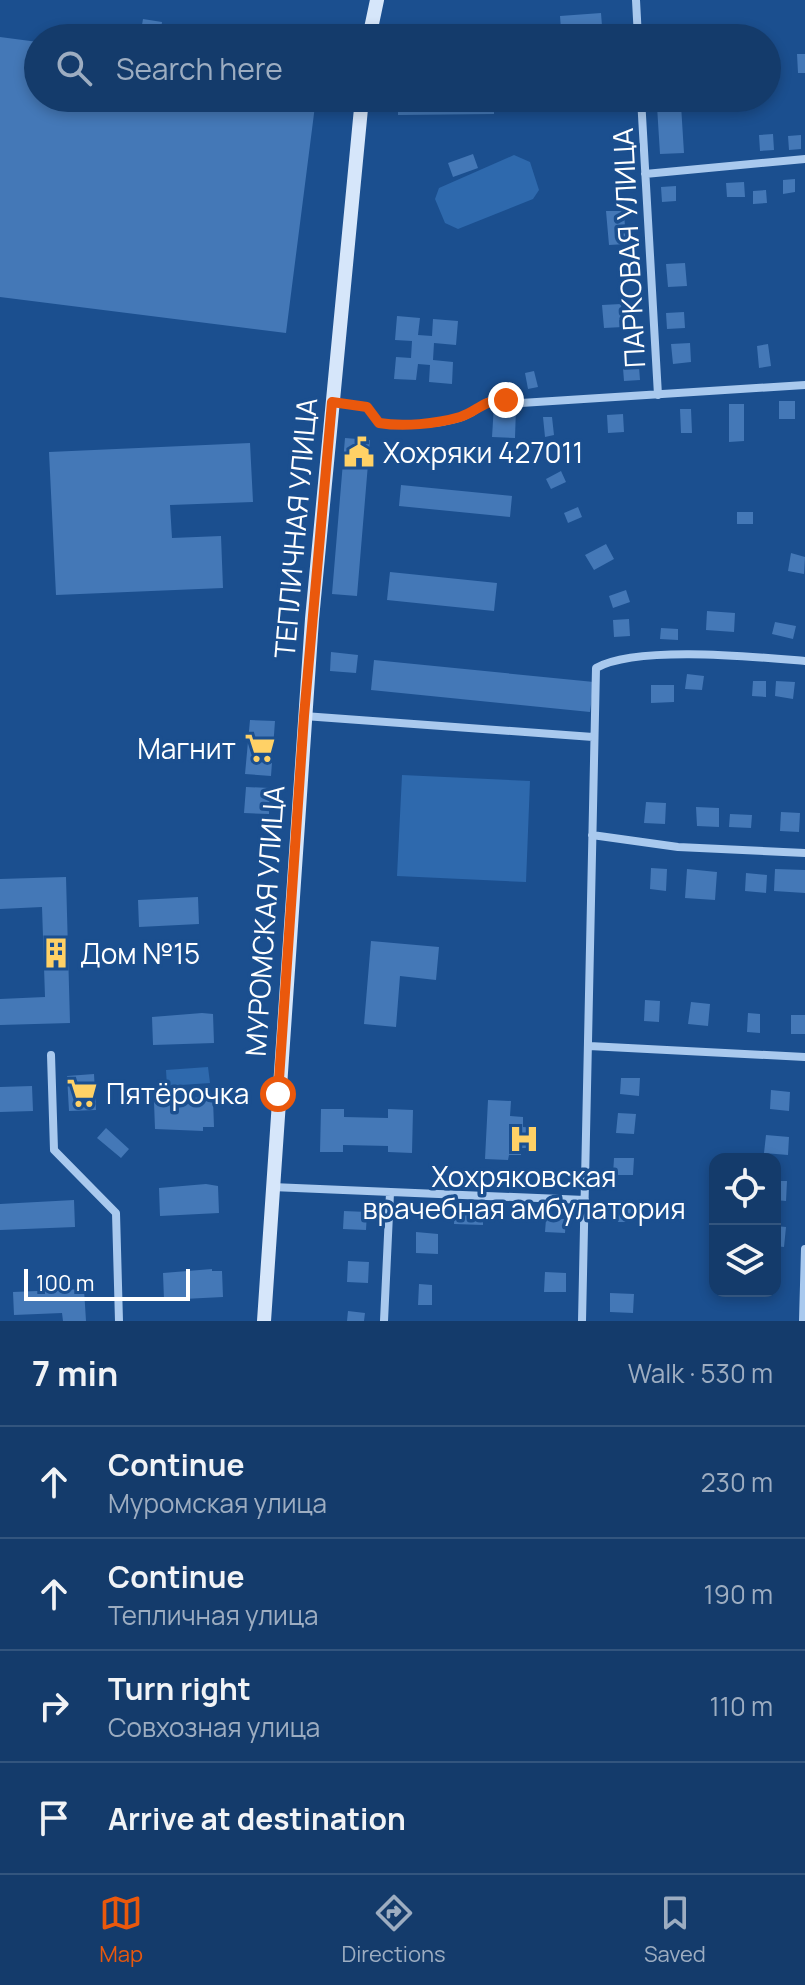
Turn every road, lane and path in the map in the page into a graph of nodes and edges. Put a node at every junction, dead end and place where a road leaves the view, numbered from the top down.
1 (377, 0) edge
2 (636, 0) edge
3 (372, 24) edge
4 (637, 24) edge
5 (361, 112) edge
6 (642, 112) edge
7 (805, 159) edge
8 (645, 174) junction
9 (805, 385) edge
10 (658, 395) junction
11 (332, 402) junction
12 (805, 661) edge
13 (304, 716) junction
14 (593, 737) junction
15 (592, 835) junction
16 (805, 853) edge
17 (589, 1046) junction
18 (51, 1055) dead end
19 (805, 1057) edge
20 (272, 1187) junction
21 (390, 1193) junction
22 (585, 1200) junction
23 (805, 1249) edge
24 (119, 1321) edge
25 (264, 1321) edge
26 (384, 1321) edge
27 (582, 1321) edge
28 (803, 1321) edge

1 - 3 street
2 - 4 street
5 - 11 street, ТЕПЛИЧНАЯ УЛИЦА
6 - 8 street, ПАРКОВАЯ УЛИЦА
7 - 8 street
8 - 10 street, ПАРКОВАЯ УЛИЦА
9 - 10 street
10 - 11 street
11 - 13 street, ТЕПЛИЧНАЯ УЛИЦА
12 - 14 street
13 - 14 street
13 - 20 street, МУРОМСКАЯ УЛИЦА
14 - 15 street
15 - 16 street
15 - 17 street
17 - 19 street
17 - 22 street
18 - 24 street
20 - 21 street
20 - 25 street, МУРОМСКАЯ УЛИЦА
21 - 22 street
21 - 26 street
22 - 27 street
23 - 28 street

